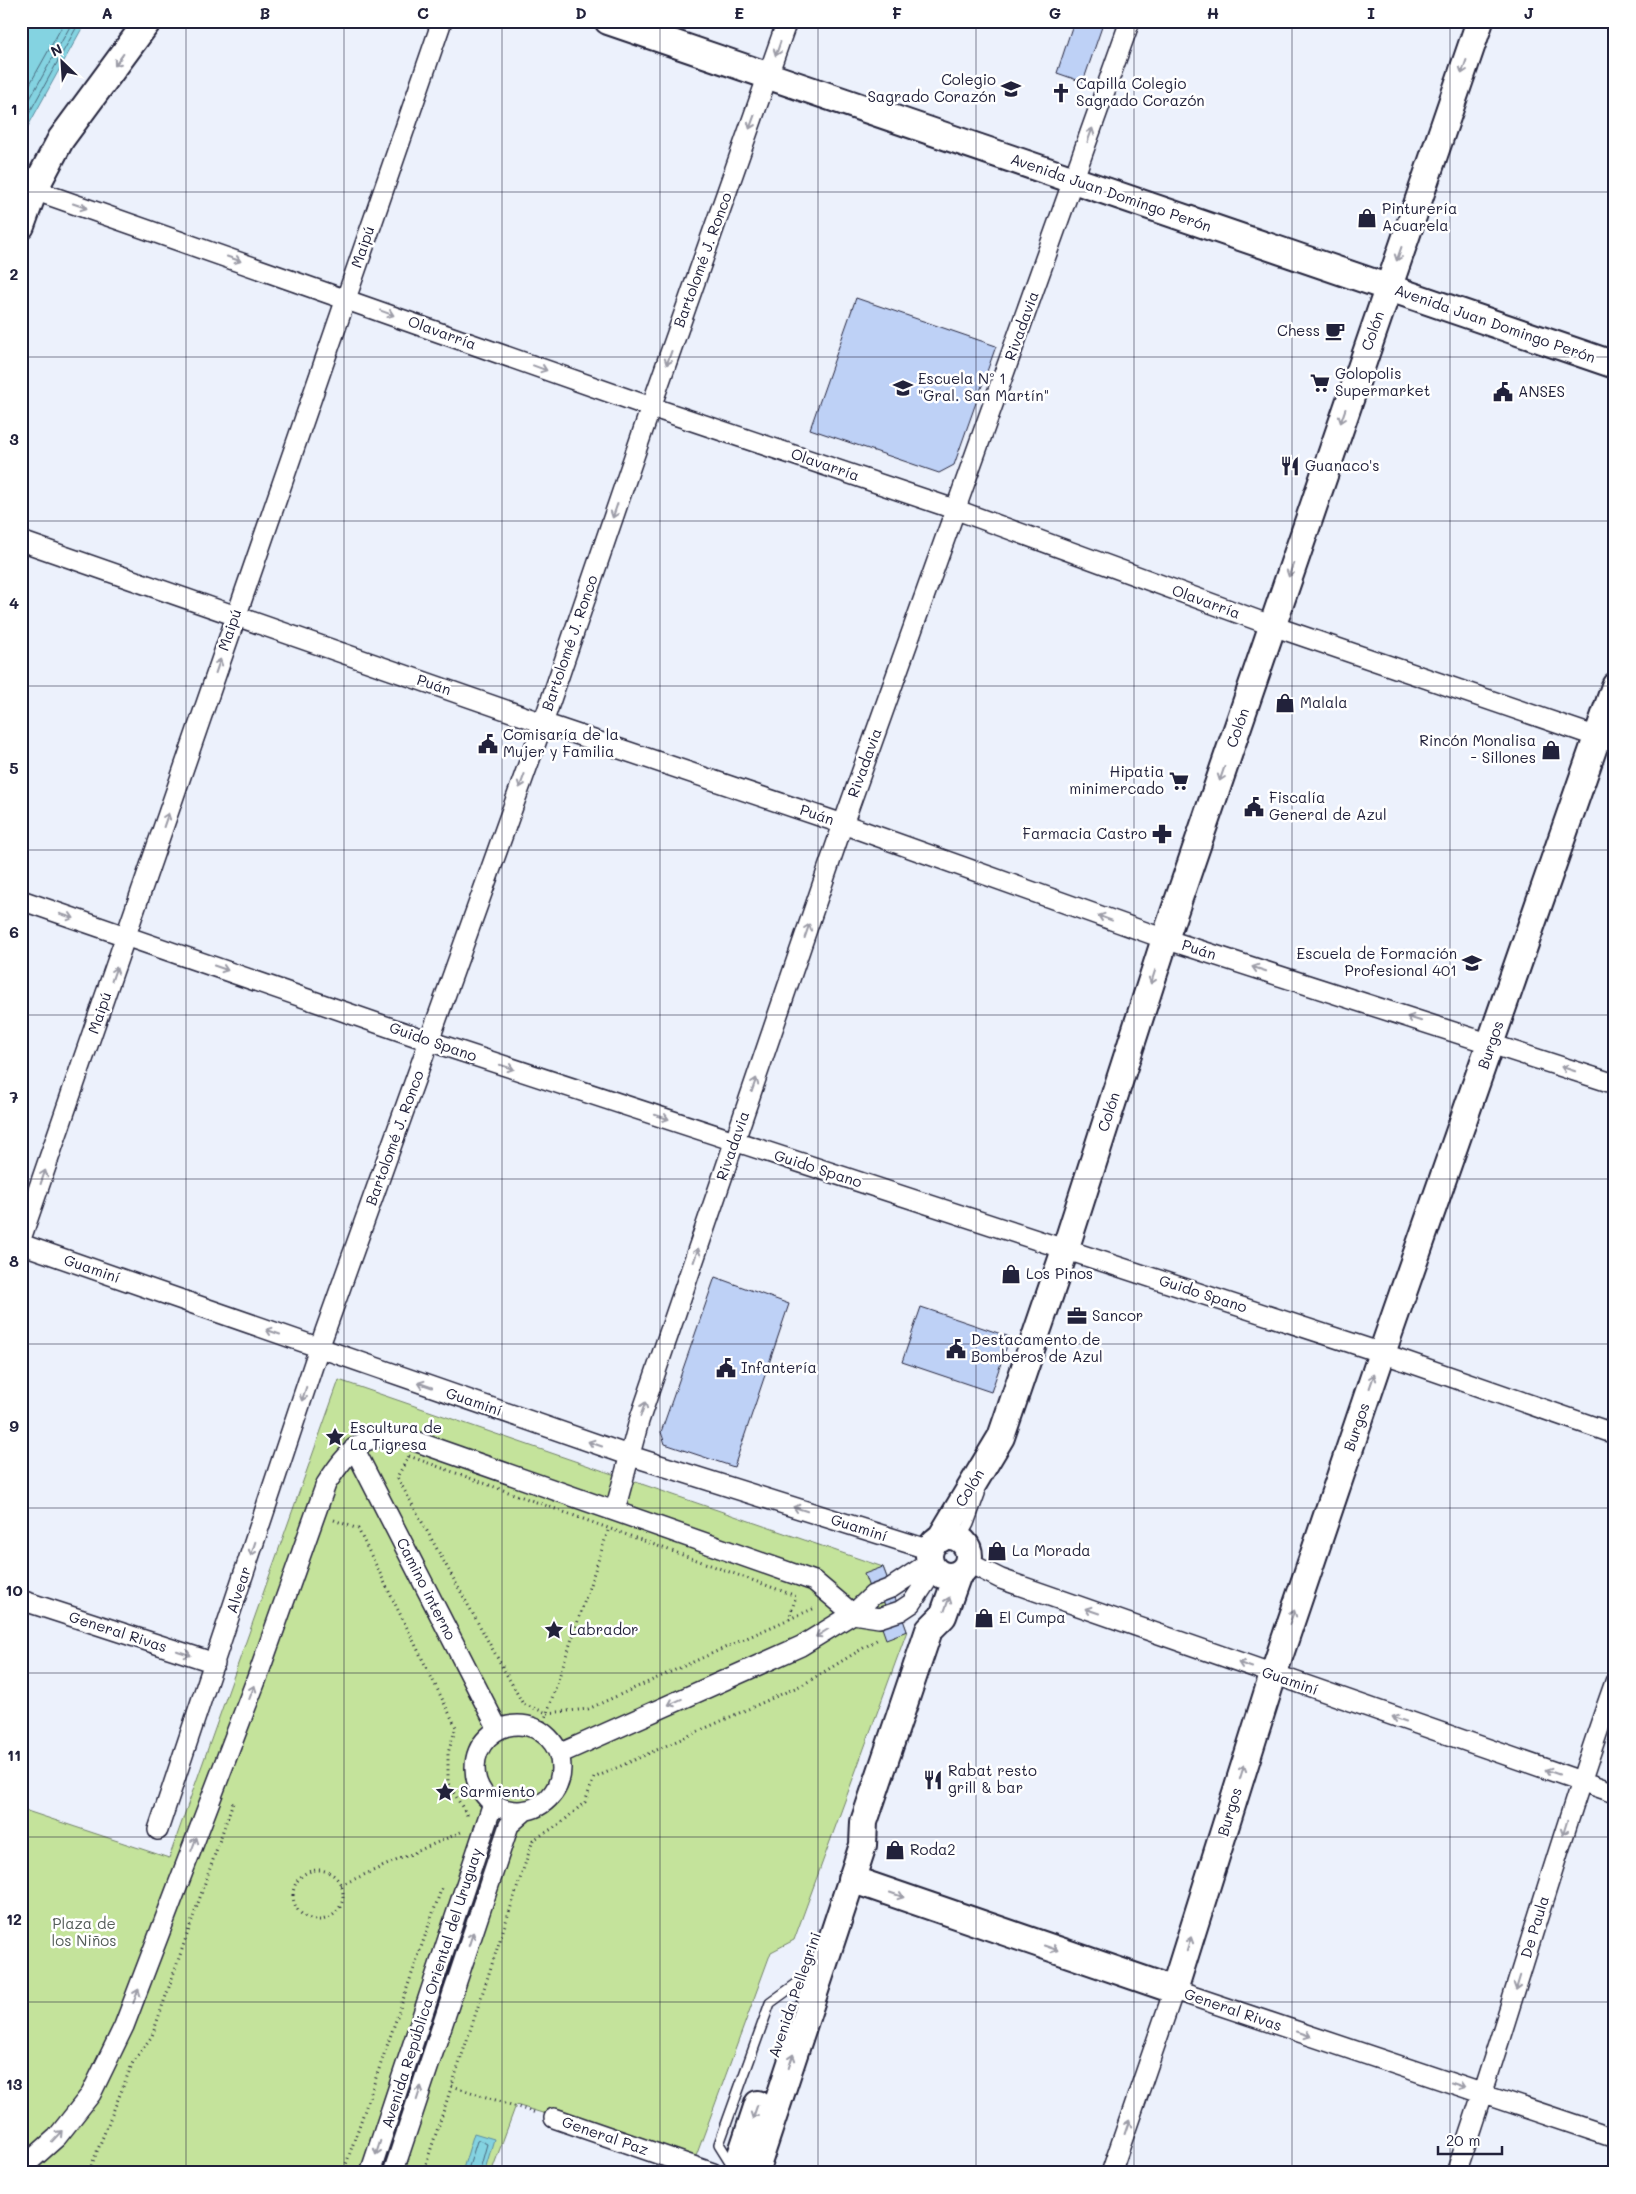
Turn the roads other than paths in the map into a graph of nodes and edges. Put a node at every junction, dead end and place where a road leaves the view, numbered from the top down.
1 (148, 21) edge
2 (442, 21) edge
3 (608, 21) edge
4 (787, 21) edge
5 (1130, 21) edge
6 (1480, 21) edge
7 (768, 76) junction
8 (1074, 180) junction
9 (34, 190) junction
10 (21, 226) edge
11 (1387, 287) junction
12 (345, 298) junction
13 (1615, 364) edge
14 (651, 407) junction
15 (957, 510) junction
16 (21, 541) edge
17 (235, 615) junction
18 (1272, 626) junction
19 (1615, 686) edge
20 (543, 723) junction
21 (1607, 740) edge
22 (843, 824) junction
23 (21, 900) edge
24 (128, 936) junction
25 (1165, 939) junction
26 (429, 1041) junction
27 (1491, 1044) junction
28 (1615, 1084) edge
29 (735, 1141) junction
30 (21, 1239) edge
31 (21, 1244) edge
32 (1065, 1250) junction
33 (319, 1348) junction
34 (1382, 1353) junction
35 (1615, 1434) edge
36 (354, 1448) junction
37 (631, 1456) junction
38 (612, 1519) junction
39 (945, 1559) junction
40 (21, 1600) edge
41 (853, 1614) junction
42 (215, 1663) junction
43 (1273, 1675) junction
44 (1615, 1682) edge
45 (498, 1730) junction
46 (558, 1754) junction
47 (1580, 1781) junction
48 (1615, 1793) edge
49 (493, 1803) junction
50 (526, 1810) junction
51 (864, 1822) junction
52 (158, 1830) dead end
53 (851, 1879) junction
54 (800, 1982) junction
55 (1174, 1990) junction
56 (1484, 2094) junction
57 (554, 2118) road end
58 (1615, 2138) edge
59 (21, 2169) edge
60 (370, 2173) edge
61 (393, 2173) edge
62 (713, 2173) edge
63 (737, 2173) edge
64 (742, 2173) edge
65 (751, 2173) edge
66 (1111, 2173) edge
67 (1456, 2173) edge

1 -> 9 main road
2 - 12 street, Maipú
3 - 7 main road, Avenida Juan Domingo Perón
4 -> 7 street, Bartolomé J. Ronco
8 -> 5 street, Rivadavia
6 -> 11 main road, Colón
7 - 8 main road, Avenida Juan Domingo Perón
7 -> 14 street, Bartolomé J. Ronco
8 - 11 main road, Avenida Juan Domingo Perón
8 - 15 street, Rivadavia
9 - 10 main road
9 -> 12 street, Olavarría
11 - 13 main road, Avenida Juan Domingo Perón
11 -> 18 main road, Colón
12 -> 14 street, Olavarría
12 - 17 street, Maipú
14 - 15 street, Olavarría
14 -> 20 street, Bartolomé J. Ronco
15 - 18 street, Olavarría
15 - 22 street, Rivadavia
16 - 17 street, Puán
17 - 20 street, Puán
24 -> 17 street, Maipú
18 - 21 street, Olavarría
18 -> 25 main road, Colón
19 - 21 main road, Burgos
20 - 22 street, Puán
20 -> 26 street, Bartolomé J. Ronco
21 - 27 main road, Burgos
25 -> 22 street, Puán
29 -> 22 street, Rivadavia
23 -> 24 street, Guido Spano
24 -> 26 street, Guido Spano
30 -> 24 street, Maipú
27 -> 25 street, Puán
25 -> 32 main road, Colón
26 -> 29 street, Guido Spano
26 - 33 street, Bartolomé J. Ronco
28 -> 27 street, Puán
27 - 34 main road, Burgos
29 - 32 street, Guido Spano
37 -> 29 street, Rivadavia
33 -> 31 street, Guaminí
32 - 34 street, Guido Spano
32 - 39 main road, Colón
37 -> 33 street, Guaminí
33 -> 42 street, Alvear
34 - 35 street, Guido Spano
43 -> 34 main road, Burgos
36 - 38 street
36 - 45 street, Camino interno
59 -> 36 street
37 - 38 street, Rivadavia
39 -> 37 street, Guaminí
38 - 41 street
39 - 41 street
43 -> 39 street, Guaminí
39 - 51 main road, Avenida Pellegrini
40 -> 42 street, General Rivas
41 -> 46 street
42 - 52 street, Alvear
47 -> 43 street, Guaminí
55 -> 43 main road, Burgos
44 - 47 street, De Paula
45 - 46 street
45 - 49 street
46 - 50 street
47 - 48 street, Guaminí
47 -> 56 street, De Paula
49 - 50 street
49 -> 60 street, Avenida República Oriental del Uruguay
61 -> 50 street, Avenida República Oriental del Uruguay
51 - 53 main road, Avenida Pellegrini
51 - 54 main road, Avenida Pellegrini
53 -> 55 main road, General Rivas
65 -> 53 main road, Avenida Pellegrini
54 - 63 lane
54 -> 64 main road, Avenida Pellegrini
55 -> 56 street, General Rivas
66 -> 55 street, Burgos
56 - 58 street, General Rivas
56 - 67 street, De Paula
57 - 62 street, General Paz

